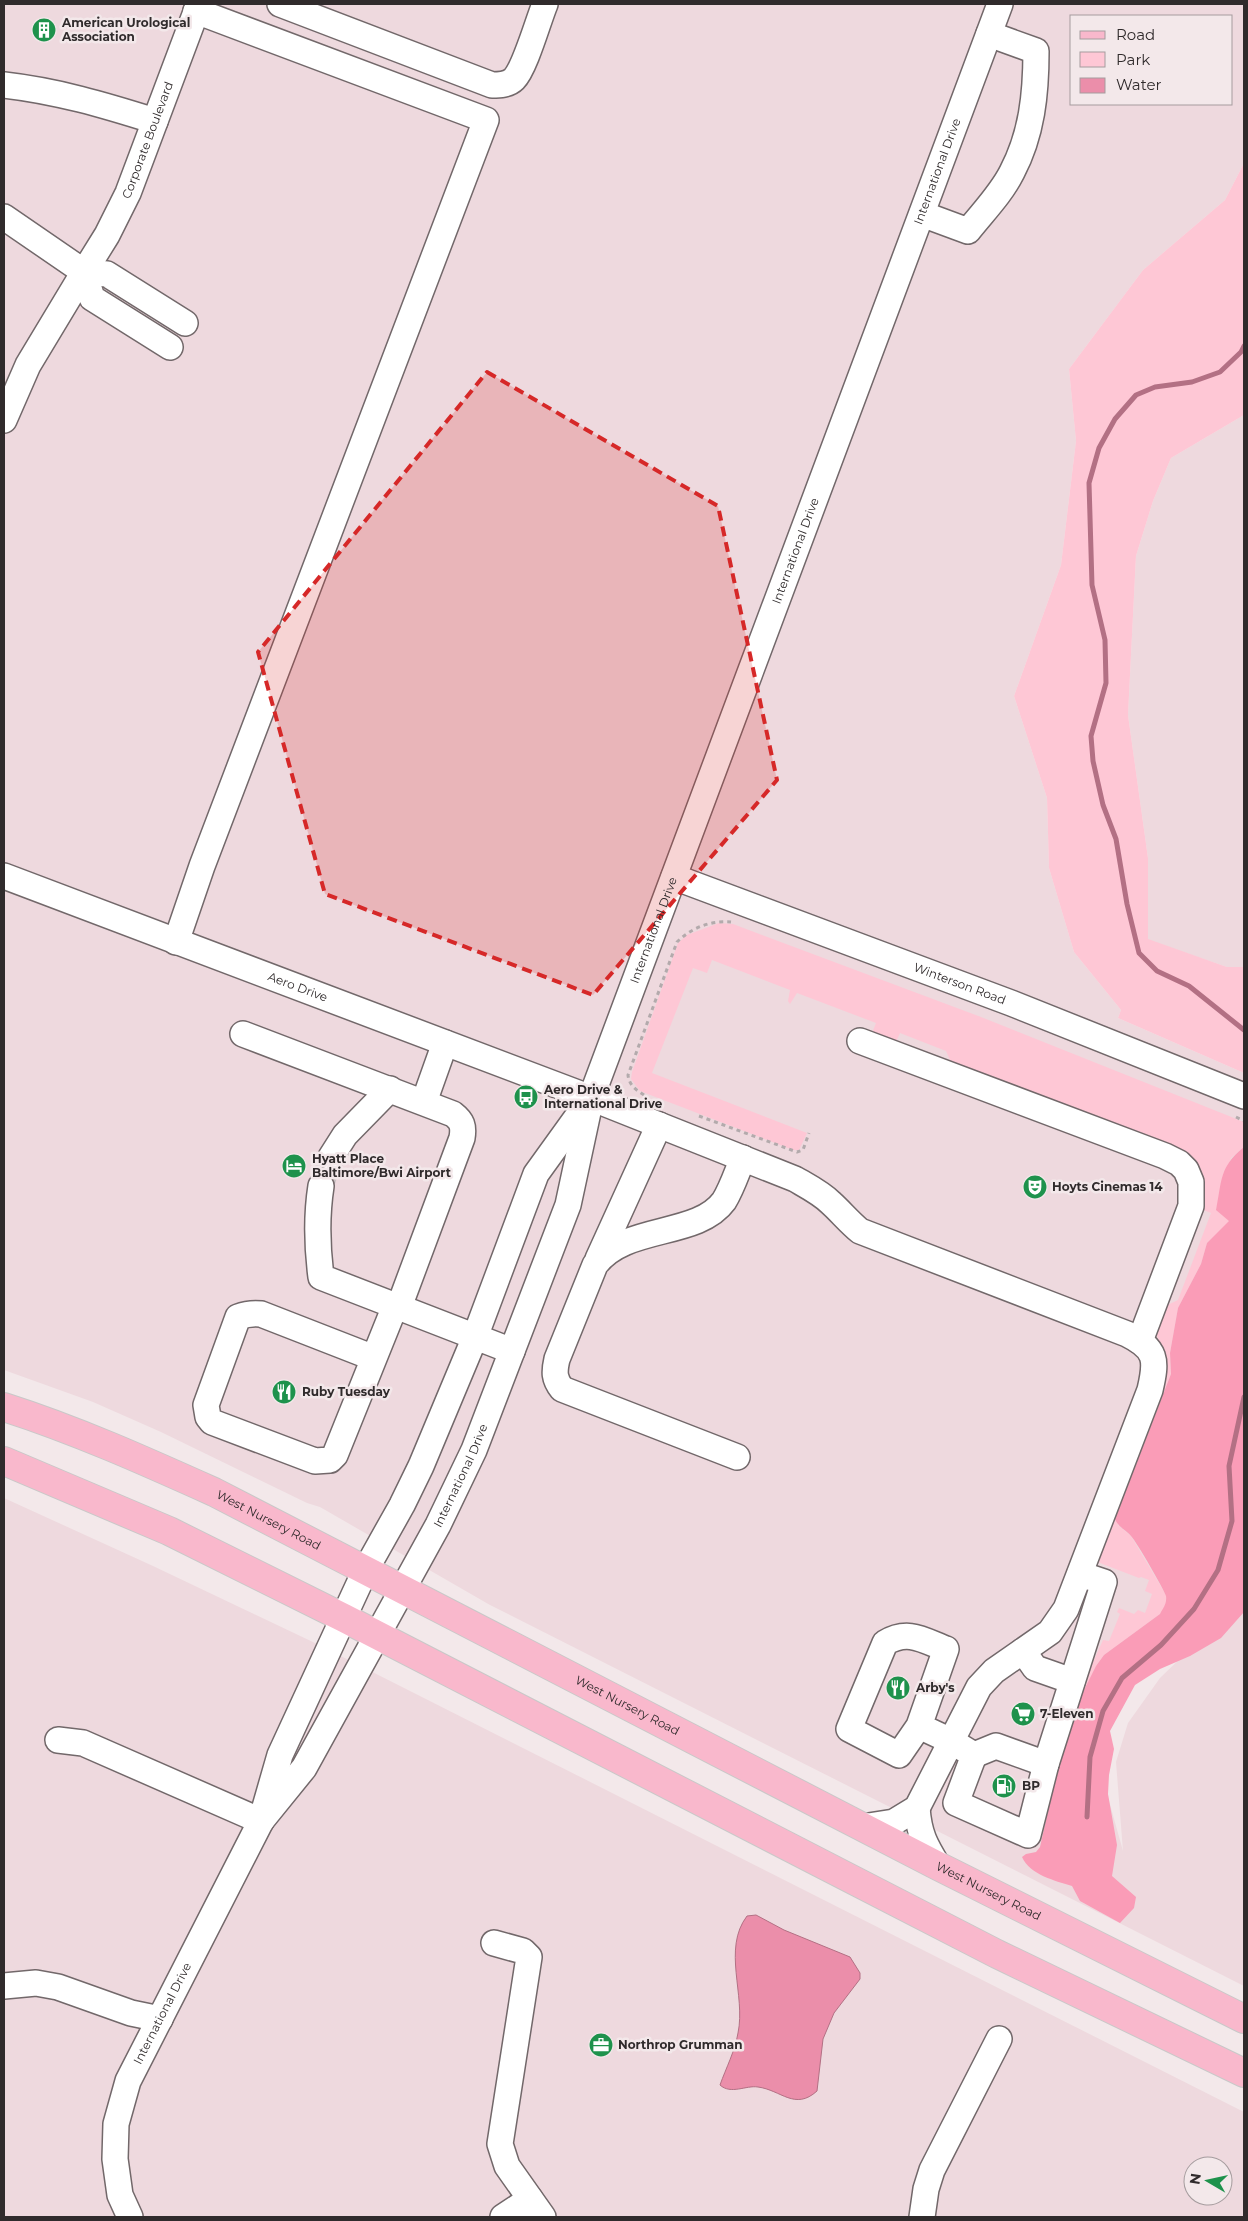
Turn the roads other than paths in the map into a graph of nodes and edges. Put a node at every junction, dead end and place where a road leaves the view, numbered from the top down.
1 (280, 4) edge
2 (544, 4) edge
3 (1000, 4) edge
4 (1005, 4) edge
5 (1019, 4) edge
6 (197, 7) edge
7 (989, 34) junction
8 (4, 85) edge
9 (155, 121) junction
10 (922, 214) junction
11 (4, 217) edge
12 (84, 272) junction
13 (185, 323) dead end
14 (170, 347) dead end
15 (4, 420) edge
16 (4, 876) edge
17 (674, 877) junction
18 (176, 942) junction
19 (243, 1034) dead end
20 (860, 1041) dead end
21 (445, 1043) junction
22 (390, 1089) junction
23 (1244, 1096) edge
24 (591, 1098) junction
25 (424, 1102) junction
26 (659, 1125) junction
27 (332, 1157) tunnel mouth
28 (743, 1158) junction
29 (321, 1186) tunnel mouth
30 (596, 1265) junction
31 (397, 1307) junction
32 (475, 1337) junction
33 (1140, 1341) junction
34 (512, 1351) junction
35 (374, 1358) junction
36 (4, 1408) edge
37 (736, 1457) dead end
38 (4, 1461) edge
39 (365, 1570) junction
40 (1080, 1574) junction
41 (402, 1590) junction
42 (344, 1618) junction
43 (378, 1636) junction
44 (1023, 1651) junction
45 (1072, 1681) junction
46 (919, 1726) junction
47 (58, 1740) dead end
48 (951, 1741) junction
49 (974, 1755) junction
50 (1046, 1764) junction
51 (917, 1808) junction
52 (261, 1821) junction
53 (862, 1826) junction
54 (938, 1866) junction
55 (494, 1943) dead end
56 (4, 1986) edge
57 (160, 2019) junction
58 (1244, 2019) edge
59 (1000, 2039) dead end
60 (1244, 2073) edge
61 (537, 2208) edge
62 (130, 2217) edge
63 (503, 2217) edge
64 (922, 2217) edge

1 - 2 street
3 - 7 street, International Drive
4 - 5 street
6 - 9 street, Corporate Boulevard
6 - 18 street
7 - 10 street, International Drive
7 - 10 street
8 - 9 street
9 - 12 street, Corporate Boulevard
10 - 17 street, International Drive
11 - 12 street
12 - 13 street
12 - 14 street
12 - 15 street, Corporate Boulevard
16 - 18 street, Aero Drive
17 - 23 street, Winterson Road
17 - 24 street, International Drive
18 - 21 street, Aero Drive
19 - 22 street
20 - 33 street
21 - 24 street, Aero Drive
21 - 25 street
22 - 25 street
22 - 27 street
24 - 26 street, Aero Drive
24 - 32 street, International Drive
24 - 34 street, International Drive
25 - 31 street
26 - 28 street, Aero Drive
26 - 30 street
28 - 30 street
28 - 33 street, Aero Drive
29 - 31 street
30 - 37 street
31 - 32 street
31 - 35 street
32 - 34 street
32 - 39 street, International Drive
33 - 40 street
34 - 41 street, International Drive
35 - 35 street
36 - 39 main road, West Nursery Road
38 - 42 main road
39 - 41 main road, West Nursery Road
39 - 42 street, International Drive
40 - 44 street
40 - 45 street
41 - 43 street, International Drive
41 - 53 main road, West Nursery Road
42 - 43 main road
42 - 52 street, International Drive
43 - 52 street, International Drive
43 - 60 main road
44 - 45 street
44 - 48 street
45 - 50 street
46 - 46 street
46 - 48 street
47 - 52 street
48 - 49 street
48 - 51 street
49 - 50 street
49 - 50 street
51 - 53 street
51 - 54 street
52 - 57 street, International Drive
53 - 54 main road, West Nursery Road
54 - 58 main road, West Nursery Road
55 - 61 street
56 - 57 street
57 - 62 street, International Drive
59 - 64 street
61 - 63 street

